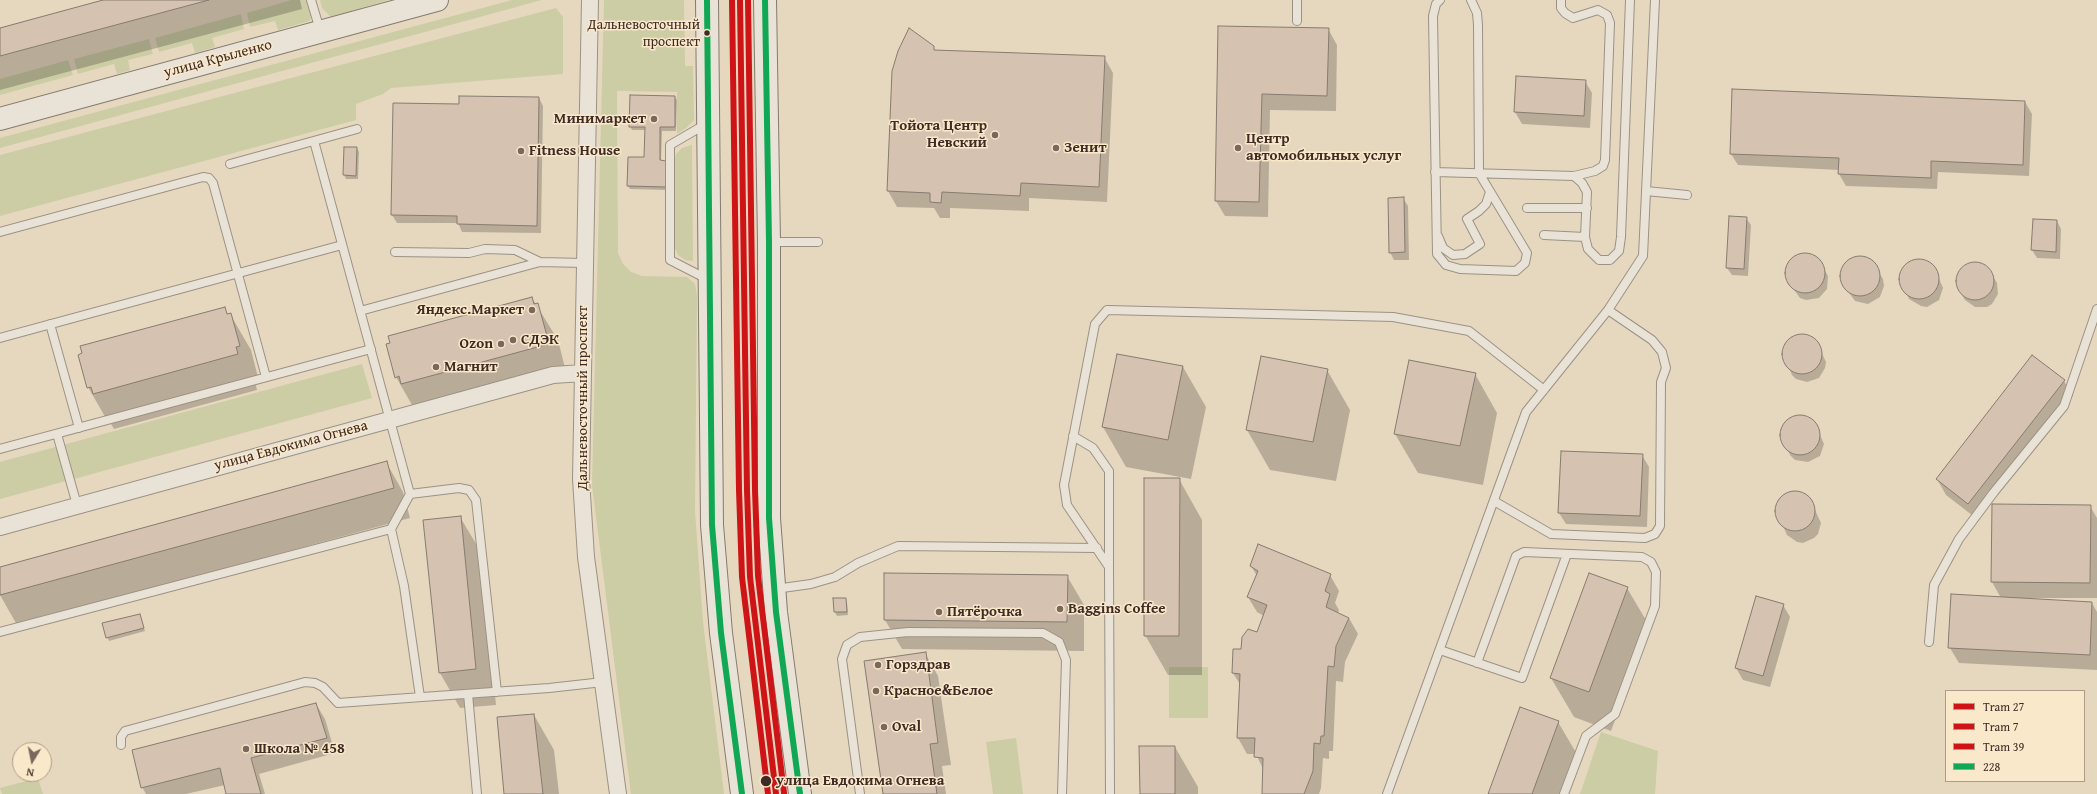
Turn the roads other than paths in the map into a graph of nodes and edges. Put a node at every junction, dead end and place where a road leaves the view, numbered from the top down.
1 (312, 0) edge
2 (437, 0) edge
3 (590, 0) edge
4 (707, 0) edge
5 (765, 0) edge
6 (1297, 0) edge
7 (1440, 0) edge
8 (1471, 0) edge
9 (1561, 0) edge
10 (1630, 0) edge
11 (1655, 0) edge
12 (411, 3) edge
13 (1297, 21) dead end
14 (320, 32) junction
15 (0, 119) edge
16 (708, 122) junction
17 (357, 129) dead end
18 (314, 141) junction
19 (230, 164) dead end
20 (1435, 172) junction
21 (1480, 173) junction
22 (1574, 176) junction
23 (1646, 191) junction
24 (1490, 192) junction
25 (1687, 195) dead end
26 (1527, 208) dead end
27 (1587, 208) junction
28 (1436, 229) junction
29 (0, 232) edge
30 (1544, 235) dead end
31 (1585, 237) junction
32 (769, 242) junction
33 (818, 242) dead end
34 (342, 245) junction
35 (395, 252) dead end
36 (540, 262) junction
37 (584, 263) junction
38 (238, 273) junction
39 (709, 280) junction
40 (2097, 309) edge
41 (1608, 310) junction
42 (360, 311) junction
43 (50, 324) junction
44 (0, 338) edge
45 (370, 349) junction
46 (583, 373) junction
47 (266, 377) junction
48 (1544, 390) junction
49 (390, 419) junction
50 (79, 428) junction
51 (57, 434) junction
52 (1073, 436) junction
53 (0, 449) edge
54 (410, 494) junction
55 (1494, 501) junction
56 (77, 506) junction
57 (0, 527) edge
58 (392, 528) junction
59 (1097, 548) junction
60 (1567, 554) junction
61 (1109, 567) junction
62 (775, 589) junction
63 (0, 632) edge
64 (1929, 642) dead end
65 (1440, 650) junction
66 (1477, 663) junction
67 (603, 682) junction
68 (496, 692) junction
69 (468, 694) junction
70 (420, 697) junction
71 (121, 746) dead end
72 (477, 794) edge
73 (618, 794) edge
74 (742, 794) edge
75 (800, 794) edge
76 (860, 794) edge
77 (1062, 794) edge
78 (1110, 794) edge
79 (1387, 794) edge
80 (1564, 794) edge

1 - 14 lane
2 - 12 main road, улица Крыленко
3 - 37 street, Дальневосточный проспект
4 - 16 main road
5 - 32 main road
6 - 13 lane
7 - 20 lane
8 - 21 lane
9 - 22 lane
10 - 31 lane
11 - 23 lane
12 - 14 main road, улица Крыленко
14 - 15 main road, улица Крыленко
16 - 39 main road
16 - 39 lane
17 - 18 lane
18 - 19 lane
18 - 34 lane
20 - 21 lane
20 - 28 lane
21 - 22 lane
21 - 24 lane
22 - 27 lane
23 - 25 lane
23 - 41 lane
24 - 28 lane
24 - 28 lane
26 - 27 lane
27 - 31 lane
29 - 38 lane
30 - 31 lane
32 - 33 lane
32 - 62 main road
34 - 38 lane
34 - 42 lane
35 - 36 lane
36 - 37 lane
36 - 42 lane
37 - 46 street, Дальневосточный проспект
38 - 43 lane
38 - 47 lane
39 - 74 main road
40 - 64 lane
41 - 48 lane
41 - 55 lane
42 - 45 lane
43 - 44 lane
43 - 50 lane
45 - 47 lane
45 - 49 lane
46 - 49 street, улица Евдокима Огнева
46 - 67 street, Дальневосточный проспект
47 - 50 lane
48 - 52 lane
48 - 55 lane
49 - 54 lane
49 - 56 street, улица Евдокима Огнева
50 - 51 lane
51 - 53 lane
51 - 56 lane
52 - 59 lane
52 - 61 lane
54 - 58 lane
54 - 68 lane
55 - 65 lane
56 - 57 street, улица Евдокима Огнева
58 - 63 lane
58 - 70 lane
59 - 61 lane
59 - 62 lane
60 - 66 lane
60 - 66 lane
60 - 80 lane
61 - 78 lane
62 - 75 main road
65 - 66 lane
65 - 79 lane
67 - 68 lane
67 - 73 street, Дальневосточный проспект
68 - 69 lane
69 - 70 lane
69 - 72 lane
70 - 71 lane
76 - 77 lane

